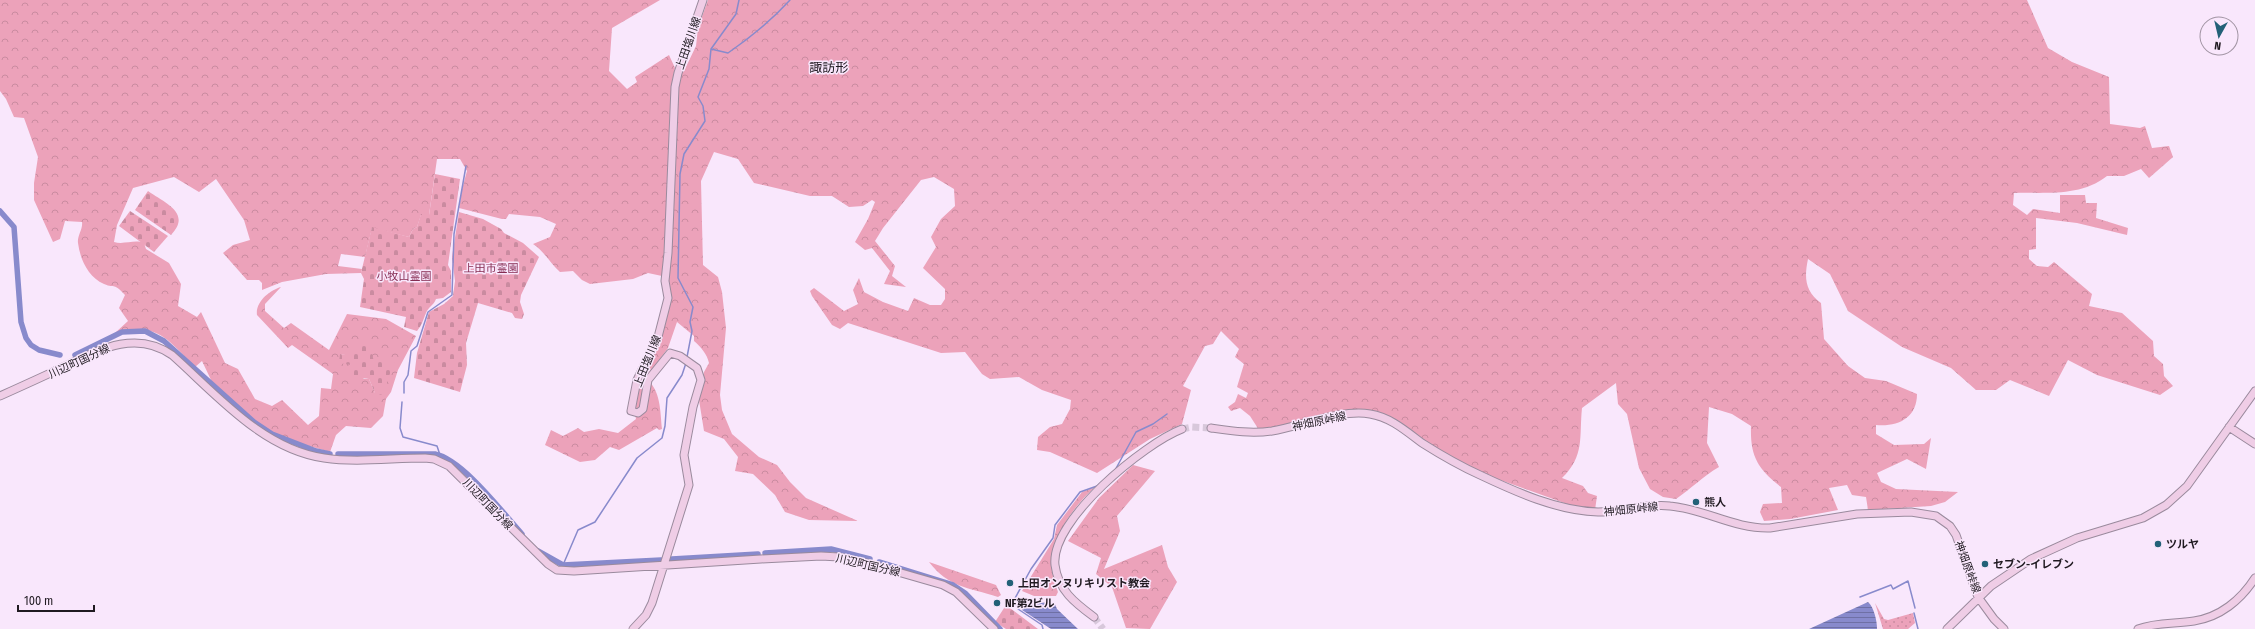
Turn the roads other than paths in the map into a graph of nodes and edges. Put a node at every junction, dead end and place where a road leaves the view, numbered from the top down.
1 (703, 0) edge
2 (2255, 391) edge
3 (0, 396) edge
4 (2229, 427) junction
5 (1211, 428) tunnel mouth
6 (1182, 429) tunnel mouth
7 (2255, 444) edge
8 (664, 564) junction
9 (2255, 578) edge
10 (1978, 596) junction
11 (1094, 617) tunnel mouth
12 (2194, 625) edge
13 (633, 629) edge
14 (994, 629) edge
15 (1948, 629) edge
16 (2004, 629) edge
17 (2138, 629) edge

1 - 8 street, 上田塩川線
2 - 4 street
3 - 8 street, 川辺町国分線
4 - 7 street
4 - 10 street
5 - 10 street, 神畑原峠線
6 - 11 street
8 - 13 street, 上田塩川線
8 - 14 street, 川辺町国分線
9 - 12 street
10 - 15 street
10 - 16 street, 神畑原峠線
12 - 17 street

